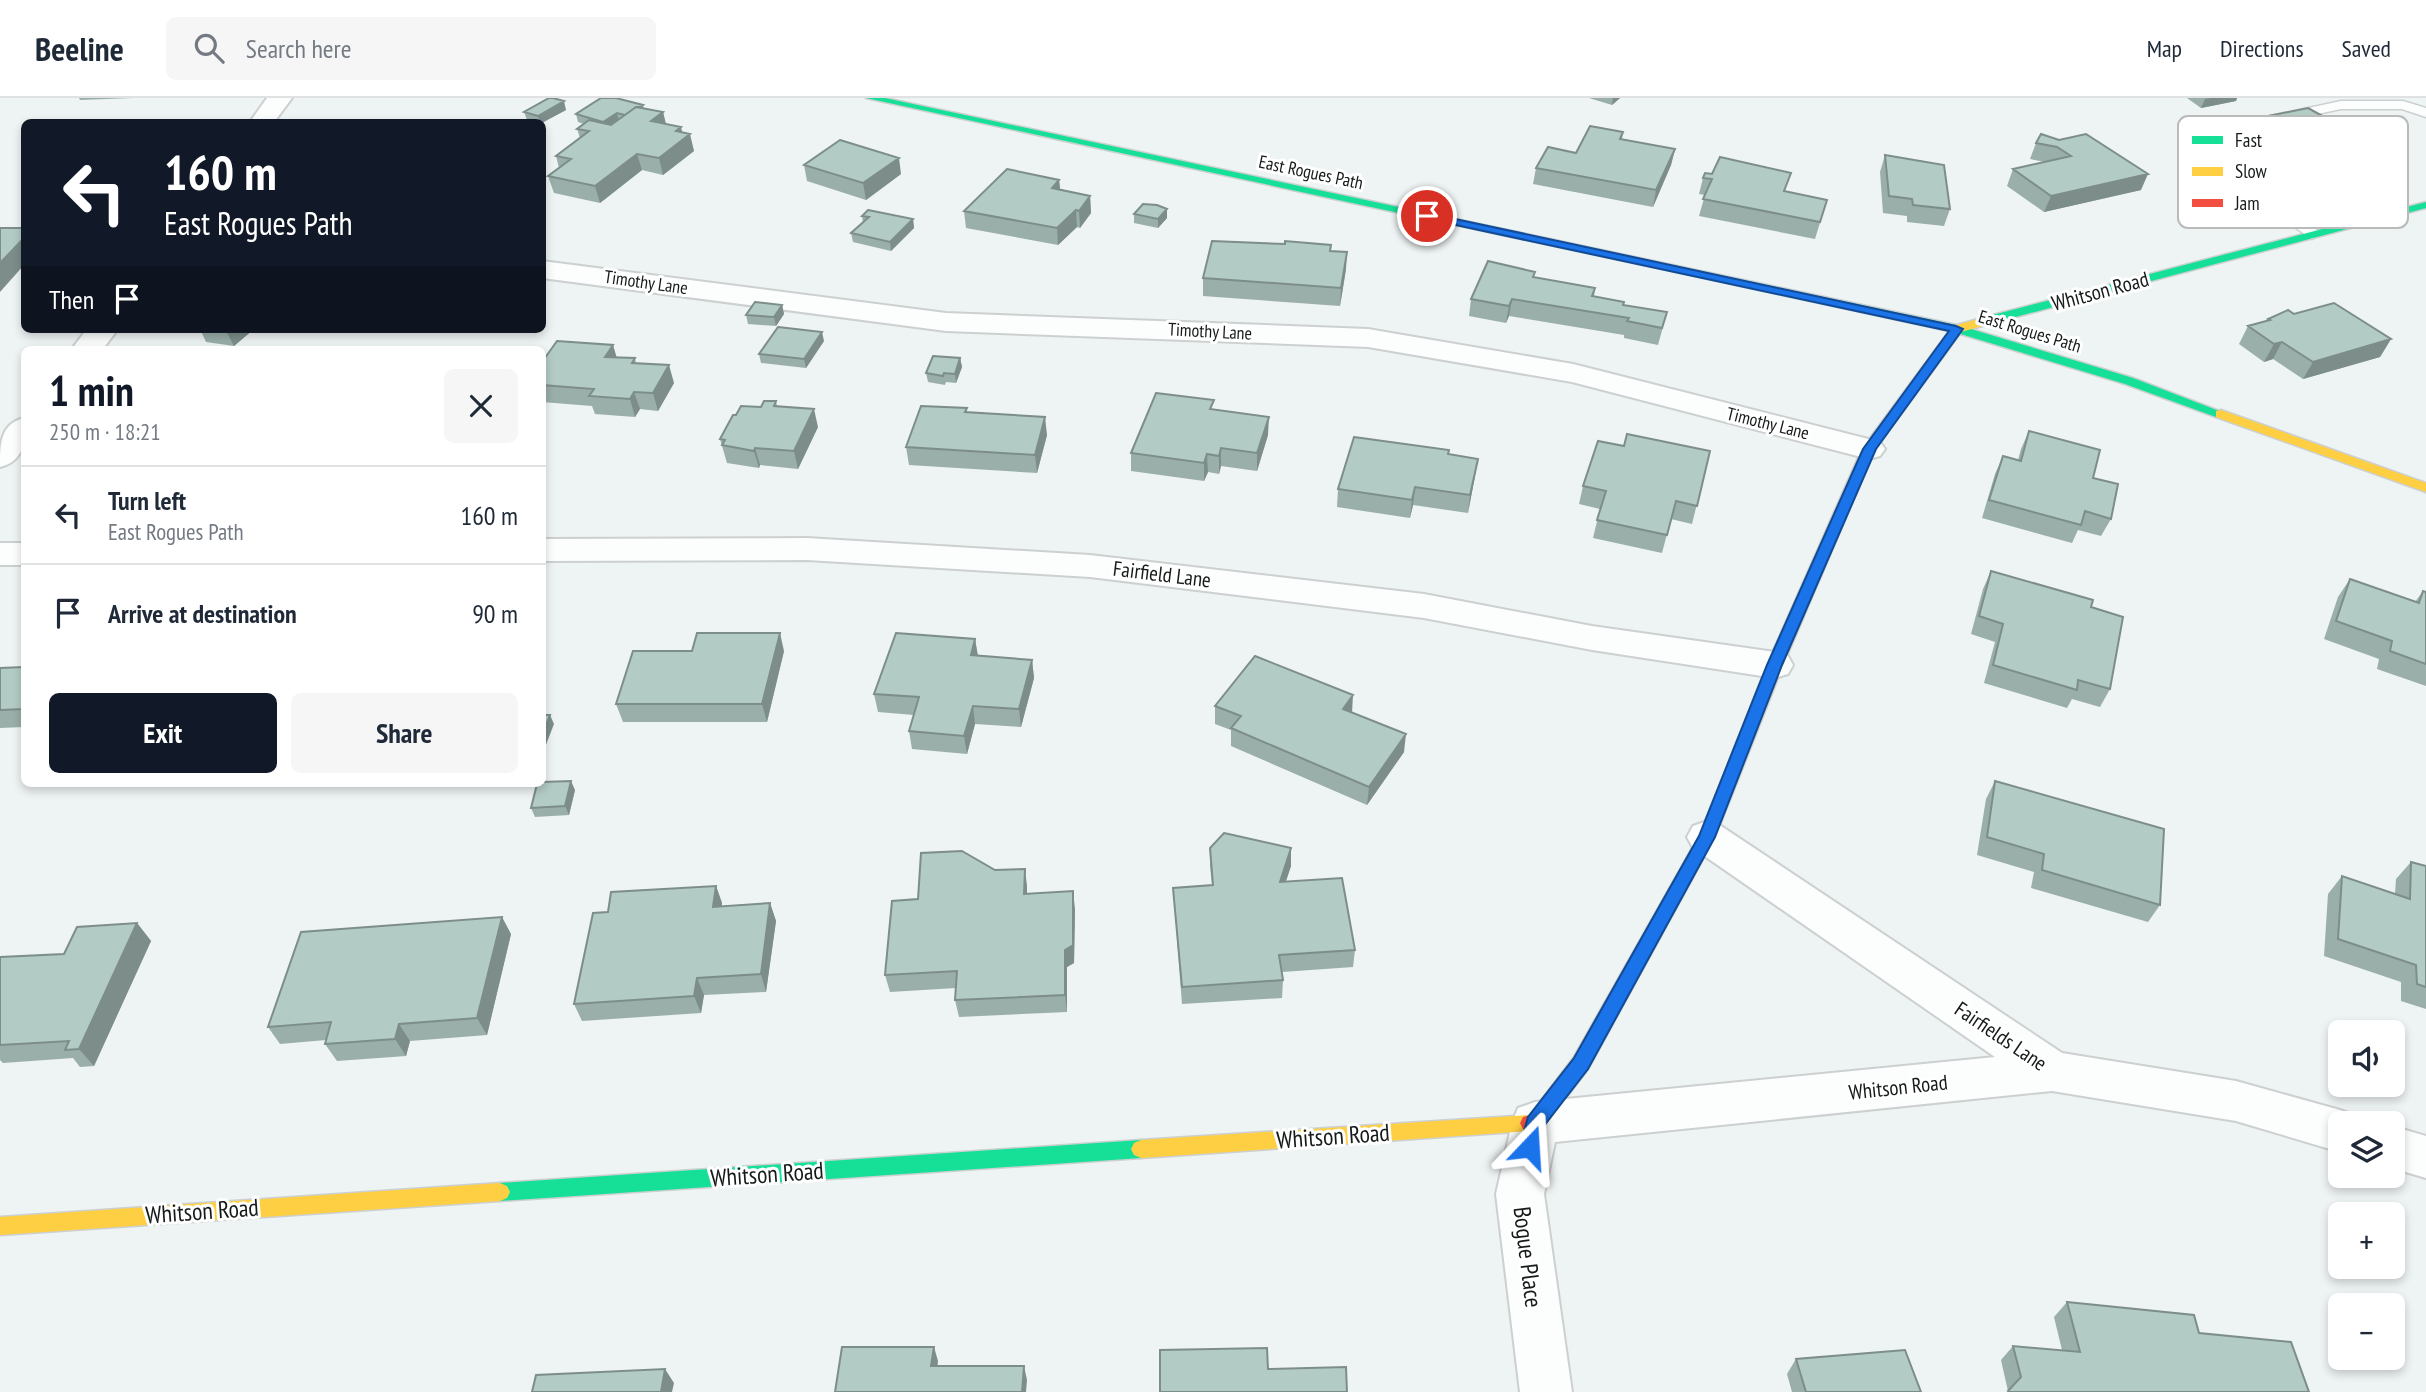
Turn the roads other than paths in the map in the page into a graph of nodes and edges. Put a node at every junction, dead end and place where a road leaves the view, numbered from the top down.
1 (280, 98) edge
2 (871, 98) edge
3 (2426, 113) edge
4 (2290, 116) edge
5 (264, 119) edge
6 (2426, 205) edge
7 (2408, 210) edge
8 (2303, 228) edge
9 (2336, 228) edge
10 (2312, 234) junction
11 (546, 269) edge
12 (1956, 329) junction
13 (21, 431) edge
14 (1870, 449) junction
15 (0, 457) edge
16 (2426, 488) edge
17 (546, 550) edge
18 (0, 554) edge
19 (21, 554) edge
20 (1775, 665) junction
21 (1707, 837) junction
22 (2052, 1072) junction
23 (1535, 1123) junction
24 (2328, 1128) edge
25 (2405, 1151) edge
26 (2426, 1157) edge
27 (0, 1226) edge
28 (1546, 1392) edge

1 - 5 street
2 - 12 street, East Rogues Path
3 - 4 lane
6 - 7 street, Whitson Road
8 - 10 lane
9 - 10 street, Whitson Road
10 - 12 street, Whitson Road
11 - 14 street, Timothy Lane
12 - 14 street
12 - 16 street, East Rogues Path
13 - 15 street
14 - 20 street
17 - 20 street, Fairfield Lane
18 - 19 street
20 - 21 street
21 - 22 street, Fairfields Lane
21 - 23 street
22 - 23 street, Whitson Road
22 - 24 street, Fairfields Lane
23 - 27 street, Whitson Road
23 - 28 street, Bogue Place
25 - 26 street

